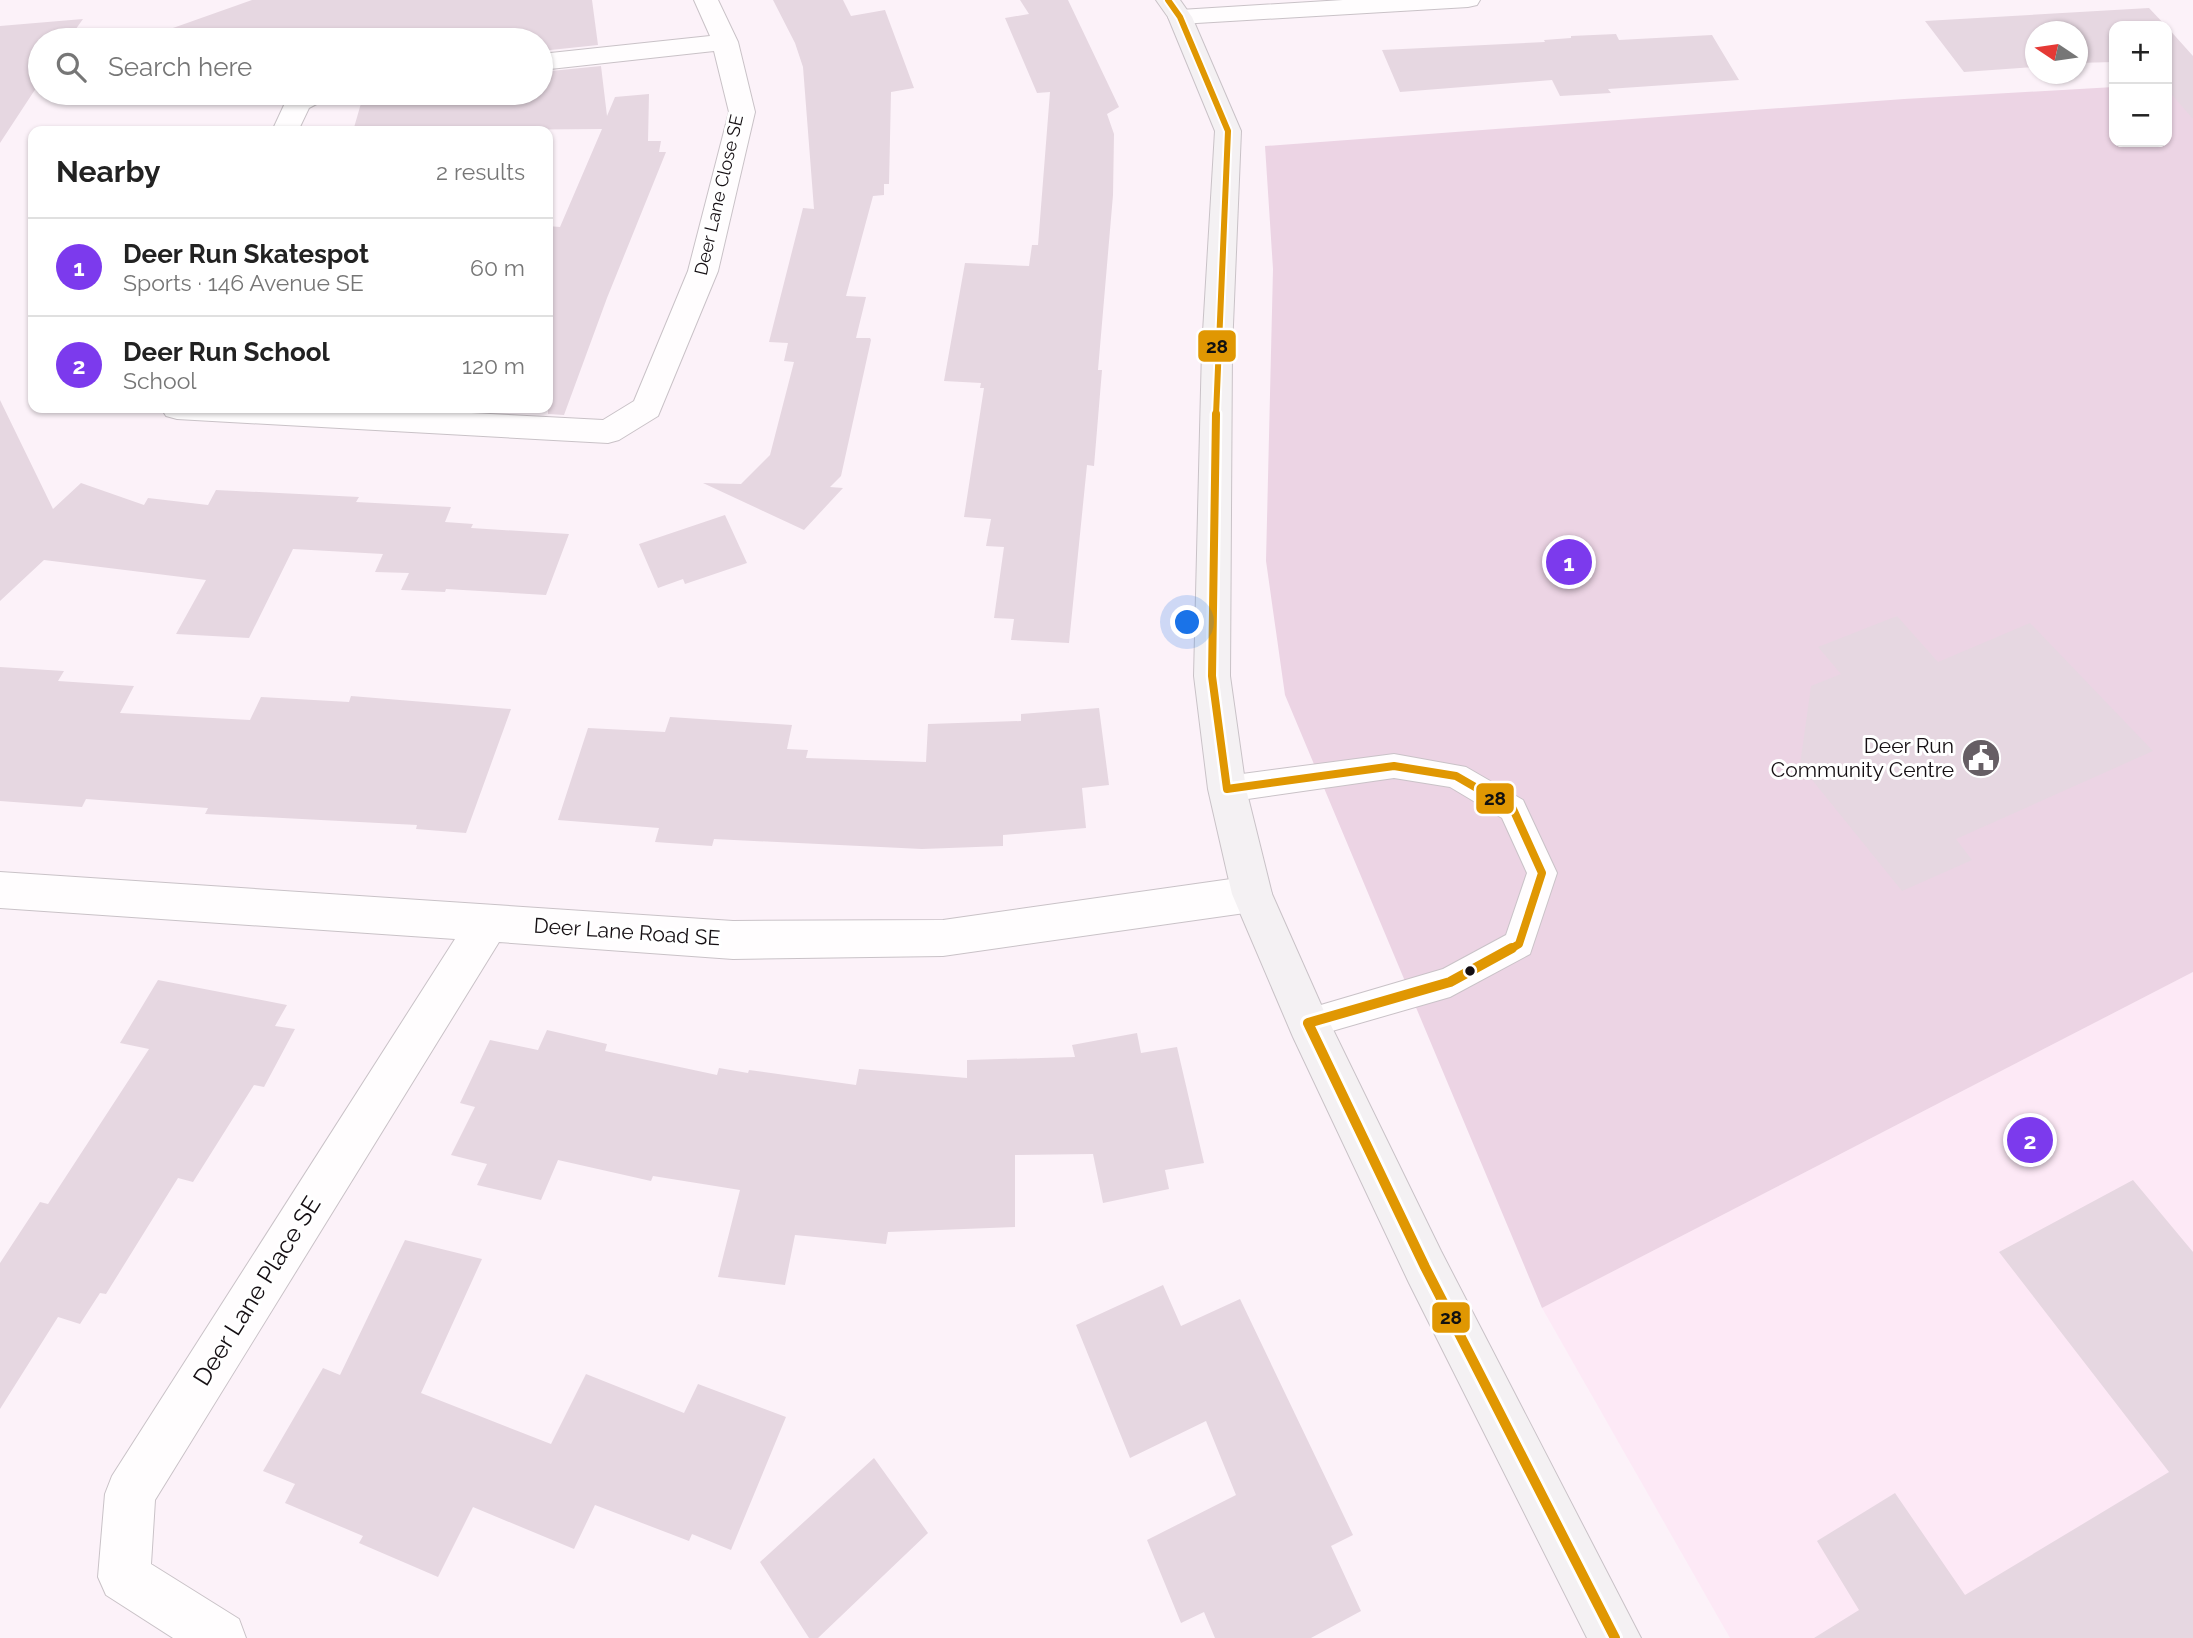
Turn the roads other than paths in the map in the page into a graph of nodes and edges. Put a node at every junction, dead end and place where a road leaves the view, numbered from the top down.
1 (706, 0) edge
2 (1468, 0) edge
3 (1413, 2) edge
4 (1174, 8) edge
5 (725, 42) junction
6 (553, 61) edge
7 (297, 105) edge
8 (287, 126) edge
9 (267, 413) edge
10 (1227, 789) junction
11 (0, 890) edge
12 (1252, 894) junction
13 (489, 922) junction
14 (1308, 1023) junction
15 (220, 1638) edge
16 (1615, 1638) edge

1 - 5 street, Deer Lane Close SE
2 - 3 street
3 - 4 street
4 - 10 street
5 - 6 street
5 - 9 street, Deer Lane Close SE
7 - 8 street
10 - 12 street
10 - 14 lane
11 - 13 street, Deer Lane Road SE
12 - 13 street, Deer Lane Road SE
12 - 14 street
13 - 15 street, Deer Lane Place SE
14 - 16 street

